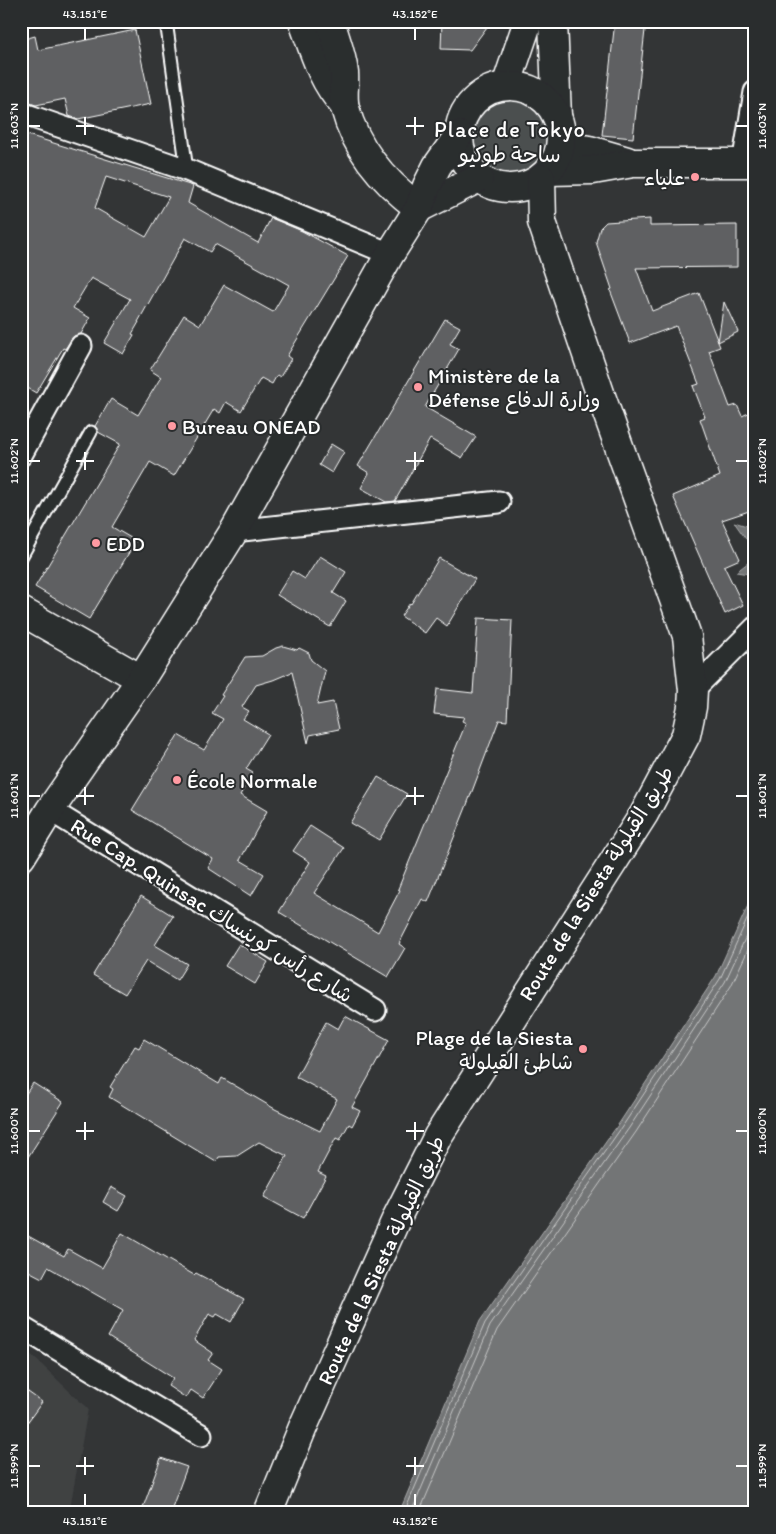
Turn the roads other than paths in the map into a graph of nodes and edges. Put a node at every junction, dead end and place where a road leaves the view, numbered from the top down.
1 (166, 21) edge
2 (303, 21) edge
3 (330, 21) edge
4 (528, 21) edge
5 (553, 21) edge
6 (506, 86) junction
7 (755, 92) edge
8 (344, 105) junction
9 (21, 112) edge
10 (557, 118) junction
11 (459, 135) junction
12 (561, 145) junction
13 (633, 163) junction
14 (749, 164) edge
15 (187, 170) junction
16 (479, 178) junction
17 (536, 179) junction
18 (419, 208) junction
19 (390, 254) junction
20 (81, 346) dead end
21 (91, 432) dead end
22 (21, 455) edge
23 (499, 502) dead end
24 (234, 531) junction
25 (21, 557) edge
26 (21, 611) edge
27 (755, 628) edge
28 (141, 679) junction
29 (693, 690) junction
30 (50, 810) junction
31 (21, 856) edge
32 (375, 1010) dead end
33 (21, 1326) edge
34 (201, 1435) dead end
35 (268, 1513) edge

1 - 15 lane
2 - 8 main road
3 - 8 main road
4 - 6 main road
5 - 10 main road
6 - 10 main road
6 - 11 main road
7 - 14 street
8 - 18 main road
9 - 15 street
10 - 12 main road
11 - 16 main road
11 - 18 main road
12 - 13 main road
12 - 17 main road
13 - 14 main road
13 - 17 main road
15 - 19 street
16 - 17 main road
16 - 18 main road
17 - 29 main road, Route de la Siesta طريق القيلولة
18 - 19 main road
19 - 24 main road
20 - 22 street
21 - 25 lane
23 - 24 street
24 - 28 main road
26 - 28 main road
27 - 29 street
28 - 30 main road
29 - 35 main road, Route de la Siesta طريق القيلولة
30 - 31 main road
30 - 32 street, Rue Cap. Quinsac شارع رأس كوينساك
33 - 34 street

